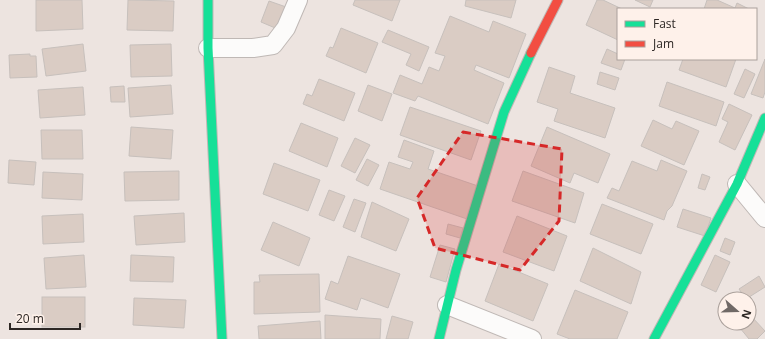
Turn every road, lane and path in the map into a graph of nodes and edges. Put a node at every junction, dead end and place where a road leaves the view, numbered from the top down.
1 (208, 0) edge
2 (298, 0) edge
3 (558, 0) edge
4 (208, 48) junction
5 (765, 118) edge
6 (737, 184) junction
7 (765, 218) edge
8 (447, 305) junction
9 (222, 339) edge
10 (439, 339) edge
11 (532, 339) edge
12 (654, 339) edge

1 - 4 street
2 - 4 street
3 - 8 street
4 - 9 street
5 - 6 street
6 - 7 street
6 - 12 street
8 - 10 street
8 - 11 street

